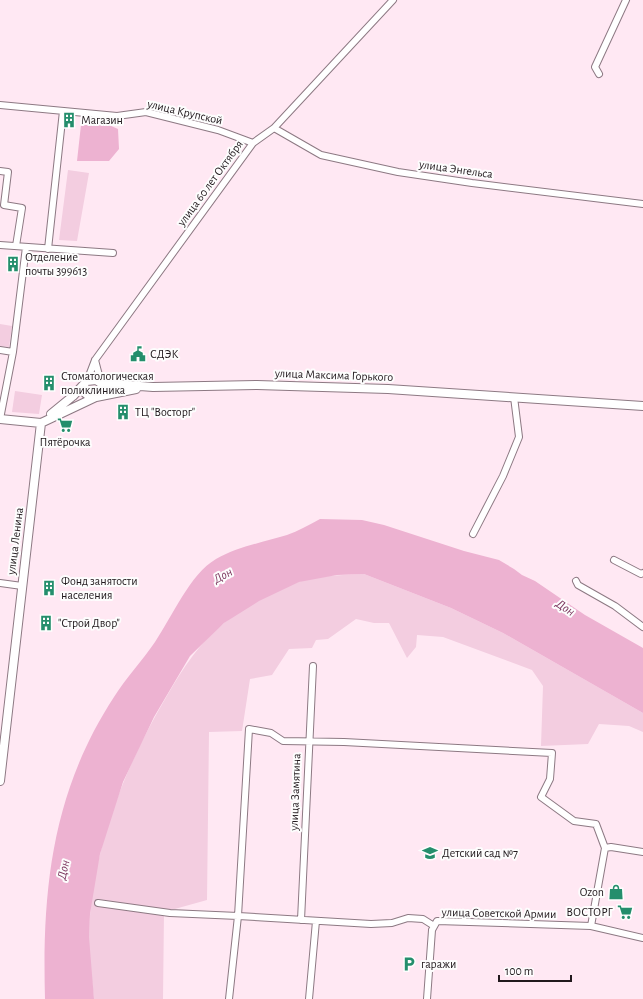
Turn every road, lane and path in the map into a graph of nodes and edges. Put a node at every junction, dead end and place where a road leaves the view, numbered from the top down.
1 (394, 0) edge
2 (626, 0) edge
3 (599, 74) dead end
4 (0, 105) edge
5 (63, 110) junction
6 (274, 128) junction
7 (253, 143) junction
8 (0, 171) edge
9 (643, 204) edge
10 (0, 245) edge
11 (16, 246) junction
12 (26, 247) junction
13 (48, 249) junction
14 (0, 253) edge
15 (113, 253) dead end
16 (0, 350) edge
17 (13, 352) junction
18 (96, 360) junction
19 (85, 383) junction
20 (100, 383) junction
21 (153, 387) junction
22 (96, 397) junction
23 (514, 397) junction
24 (643, 406) edge
25 (0, 419) edge
26 (41, 423) junction
27 (473, 534) dead end
28 (614, 560) dead end
29 (643, 573) edge
30 (576, 581) dead end
31 (0, 583) edge
32 (22, 586) junction
33 (643, 627) edge
34 (313, 666) dead end
35 (308, 743) junction
36 (2, 753) edge
37 (0, 781) edge
38 (605, 848) junction
39 (643, 852) edge
40 (98, 903) dead end
41 (238, 916) junction
42 (301, 920) junction
43 (316, 921) junction
44 (434, 926) junction
45 (591, 926) junction
46 (643, 938) edge
47 (229, 999) edge
48 (309, 999) edge
49 (427, 999) edge

1 - 6 street, улица 60 лет Октября
2 - 3 street
4 - 5 street, улица Крупской
5 - 7 street, улица Крупской
5 - 13 street
6 - 7 street, улица 60 лет Октября
6 - 9 street, улица Энгельса
7 - 18 street, улица 60 лет Октября
8 - 11 street
10 - 11 street
10 - 14 street
11 - 12 street
12 - 13 street
12 - 17 street
13 - 15 street
16 - 17 street
17 - 25 street
18 - 19 street, улица 60 лет Октября
18 - 20 street
19 - 20 main road
19 - 22 main road
19 - 26 main road
20 - 21 main road, улица Максима Горького
20 - 22 main road
21 - 22 main road, улица Максима Горького
21 - 23 main road, улица Максима Горького
22 - 26 main road, улица Максима Горького
23 - 24 main road, улица Максима Горького
23 - 27 street
25 - 26 main road
26 - 32 main road, улица Ленина
28 - 29 street
30 - 33 street
31 - 32 street
32 - 36 main road, улица Ленина
34 - 35 street, улица Замятина
35 - 38 street
35 - 41 street
35 - 42 street, улица Замятина
36 - 37 main road, улица Ленина
38 - 39 street
38 - 45 street
40 - 41 street
41 - 42 street
41 - 47 street
42 - 43 street
43 - 44 street
43 - 48 street
44 - 45 street, улица Советской Армии
44 - 49 street, улица Советской Армии
45 - 46 street, улица Советской Армии

